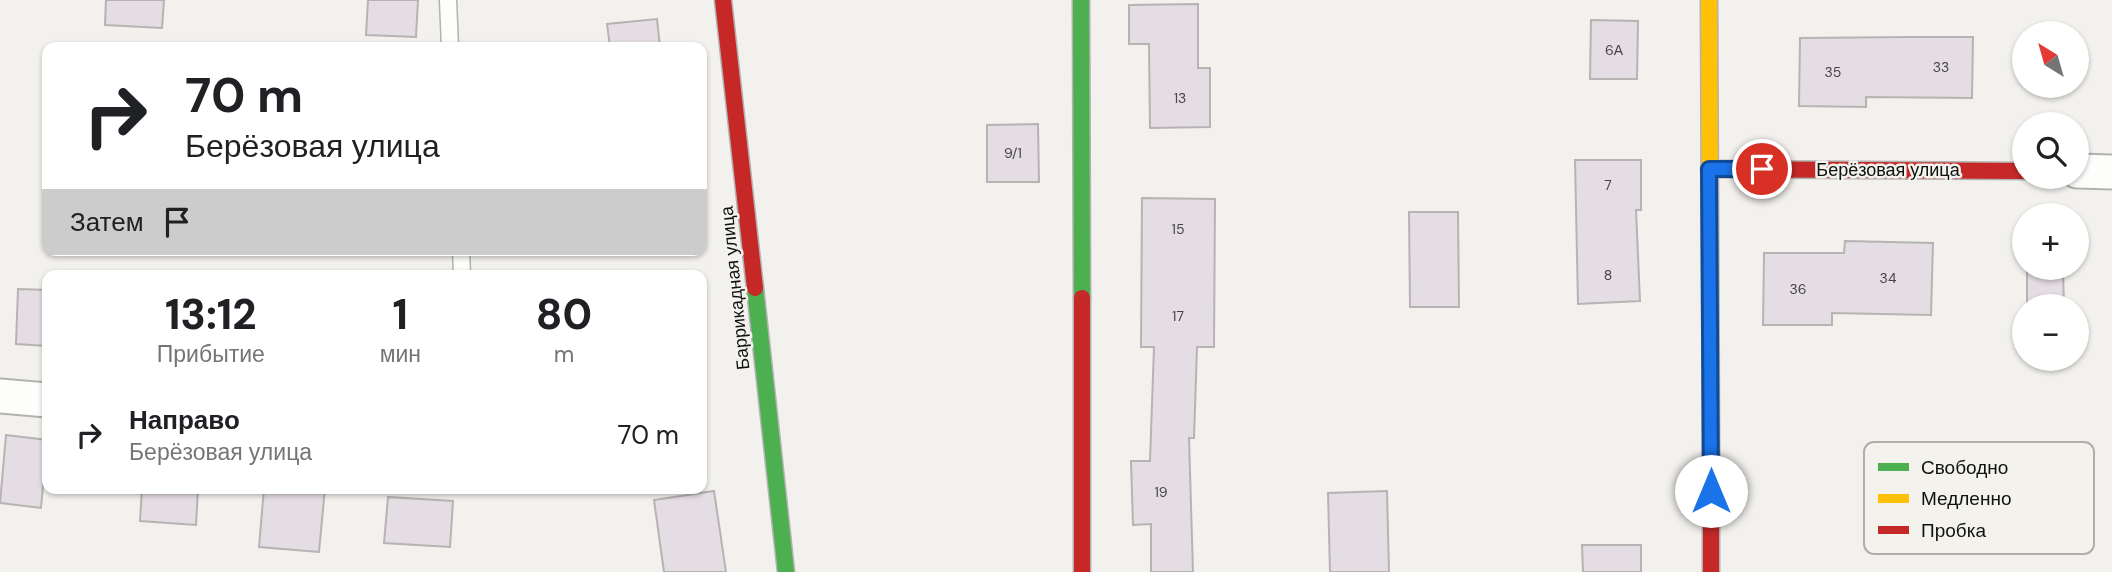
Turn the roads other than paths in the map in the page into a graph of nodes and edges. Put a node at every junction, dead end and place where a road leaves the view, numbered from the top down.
1 (448, 0) edge
2 (723, 0) edge
3 (1081, 0) edge
4 (1709, 0) edge
5 (450, 42) edge
6 (1709, 169) junction
7 (2012, 171) edge
8 (2089, 171) edge
9 (2112, 172) edge
10 (0, 397) edge
11 (42, 400) edge
12 (786, 572) edge
13 (1082, 572) edge
14 (1712, 572) edge

1 - 5 lane
2 - 12 street, Баррикадная улица
3 - 13 street
4 - 6 street
6 - 7 street, Берёзовая улица
6 - 14 street
8 - 9 street
10 - 11 street

